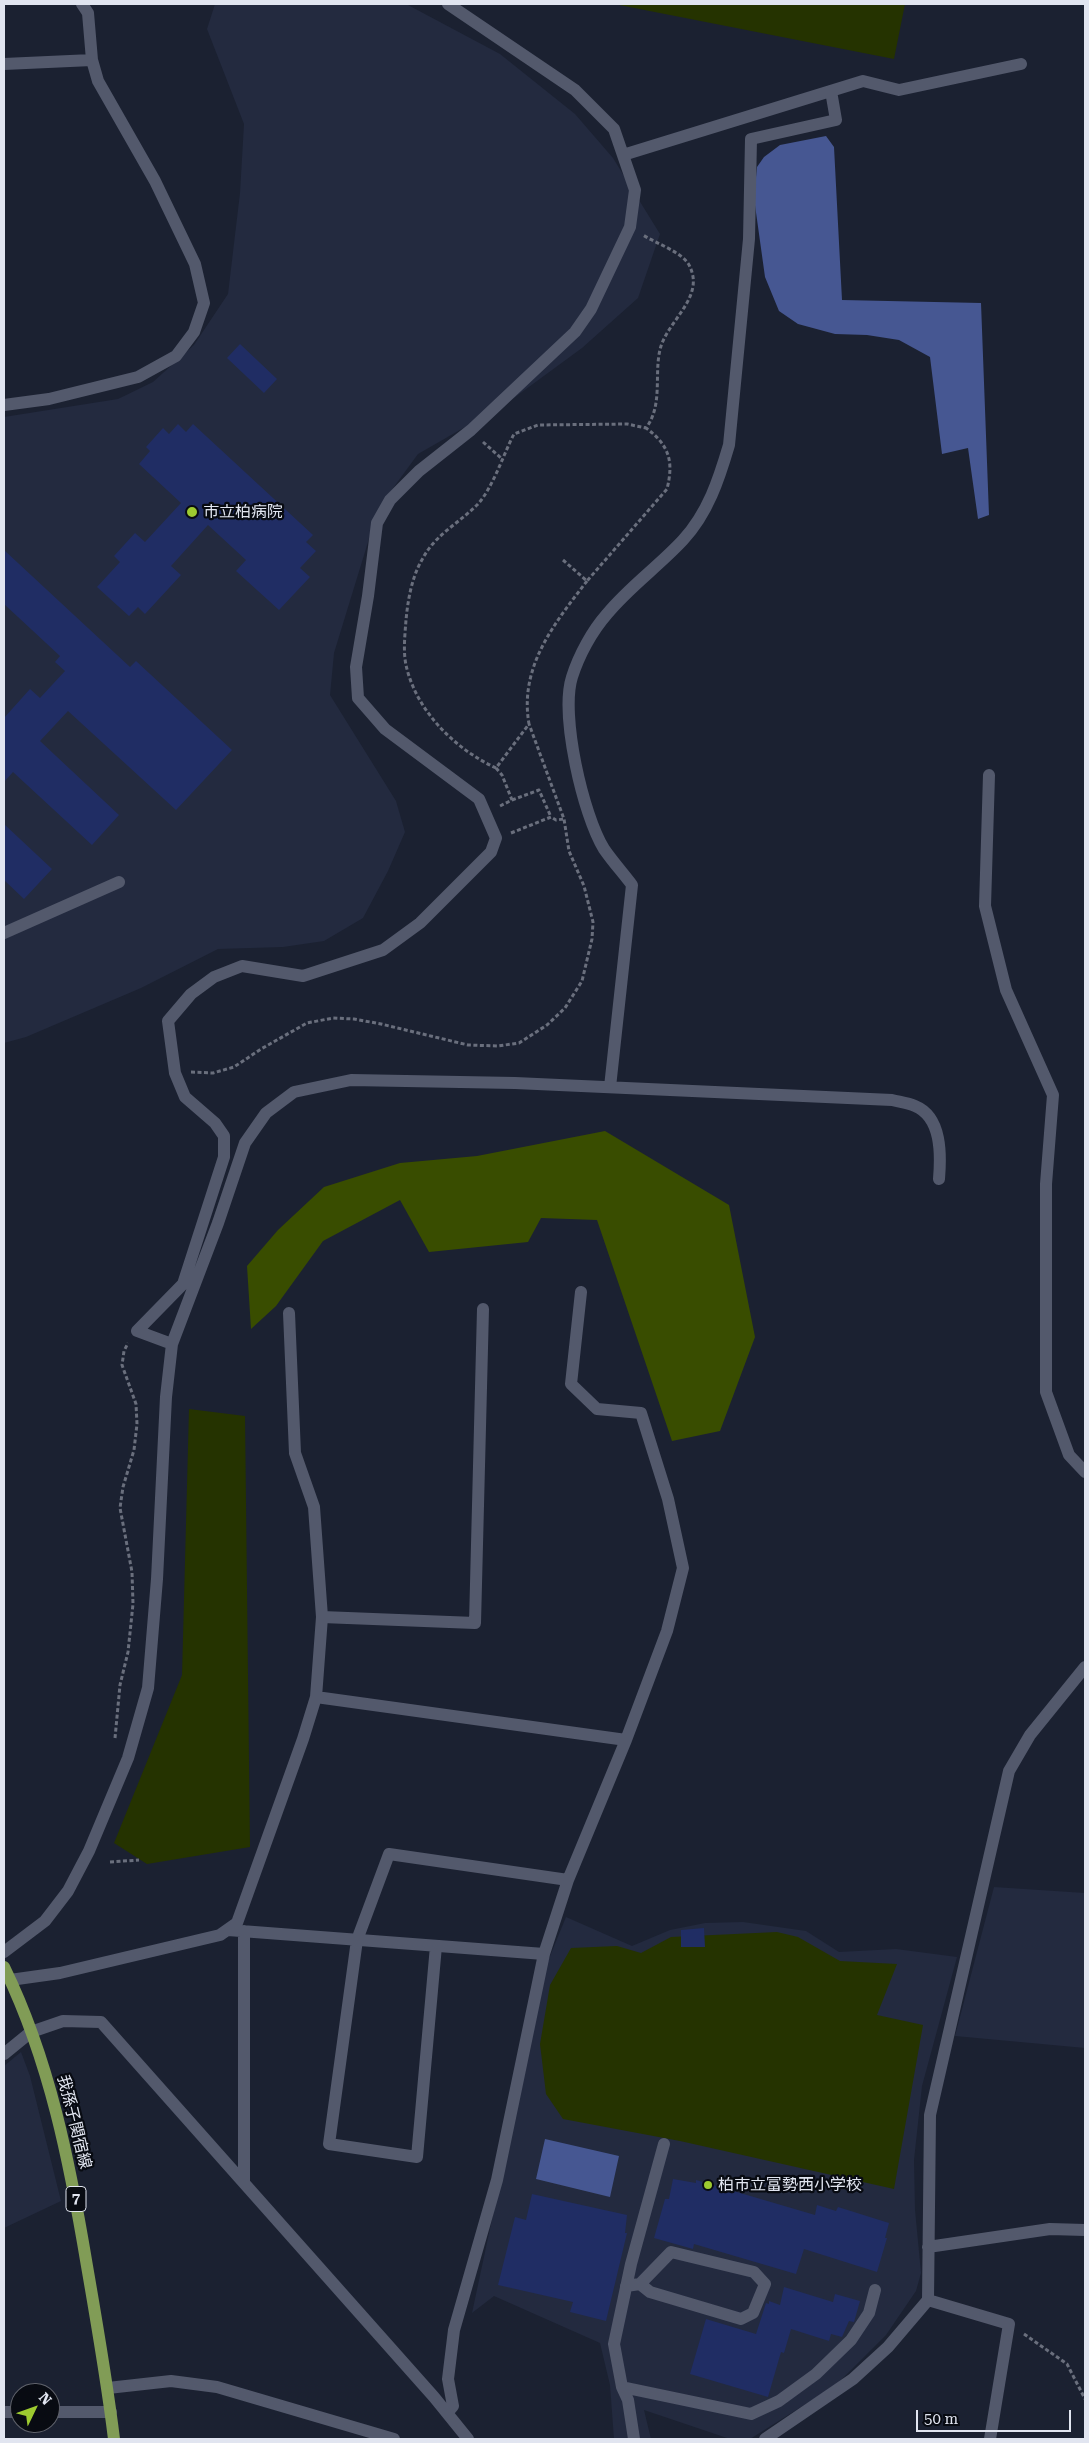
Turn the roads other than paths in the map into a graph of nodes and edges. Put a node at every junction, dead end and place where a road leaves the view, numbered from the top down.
1 (82, 4) edge
2 (448, 4) edge
3 (92, 60) junction
4 (4, 64) edge
5 (1021, 64) dead end
6 (831, 91) junction
7 (623, 155) junction
8 (4, 405) edge
9 (989, 775) dead end
10 (119, 882) dead end
11 (4, 933) edge
12 (610, 1087) junction
13 (939, 1179) dead end
14 (580, 1292) dead end
15 (483, 1309) dead end
16 (289, 1313) dead end
17 (172, 1344) junction
18 (1085, 1472) edge
19 (322, 1617) junction
20 (1085, 1667) edge
21 (316, 1696) junction
22 (626, 1740) junction
23 (568, 1880) junction
24 (228, 1930) junction
25 (244, 1931) junction
26 (357, 1940) junction
27 (436, 1946) junction
28 (4, 1952) edge
29 (544, 1954) junction
30 (4, 1967) edge
31 (10, 1980) junction
32 (31, 2032) junction
33 (4, 2054) edge
34 (664, 2144) dead end
35 (244, 2183) junction
36 (1085, 2230) edge
37 (928, 2247) junction
38 (640, 2284) junction
39 (626, 2286) junction
40 (876, 2290) dead end
41 (928, 2300) junction
42 (622, 2387) junction
43 (108, 2388) junction
44 (60, 2412) edge
45 (110, 2412) junction
46 (447, 2413) junction
47 (114, 2439) edge
48 (394, 2439) edge
49 (468, 2439) edge
50 (634, 2439) edge
51 (765, 2439) edge
52 (990, 2439) edge

1 - 3 street
2 - 7 street
3 - 4 street
3 - 8 street
5 - 6 street
6 - 7 street
6 - 12 street
7 - 17 street
9 - 18 street
10 - 11 street
12 - 13 street
12 - 17 street
14 - 22 street
15 - 19 street
16 - 19 street
17 - 28 street
19 - 21 street
20 - 37 street
21 - 22 street
21 - 24 street
22 - 23 street
23 - 26 street
23 - 29 street
24 - 25 street
24 - 31 street
25 - 26 street
25 - 35 street
26 - 27 street
26 - 27 street
27 - 29 street
29 - 46 street
30 - 31 main road, 我孫子関宿線 / 7
31 - 32 main road, 我孫子関宿線 / 7
32 - 33 street
32 - 35 street
32 - 43 main road, 我孫子関宿線 / 7
34 - 39 street
35 - 46 street
36 - 37 street
37 - 41 street
38 - 38 street
38 - 39 street
39 - 42 street
40 - 42 street
41 - 51 street
41 - 52 street
42 - 50 street
43 - 45 main road, 我孫子関宿線 / 7
43 - 48 street
44 - 45 street
45 - 47 main road, 我孫子関宿線 / 7
46 - 49 street

